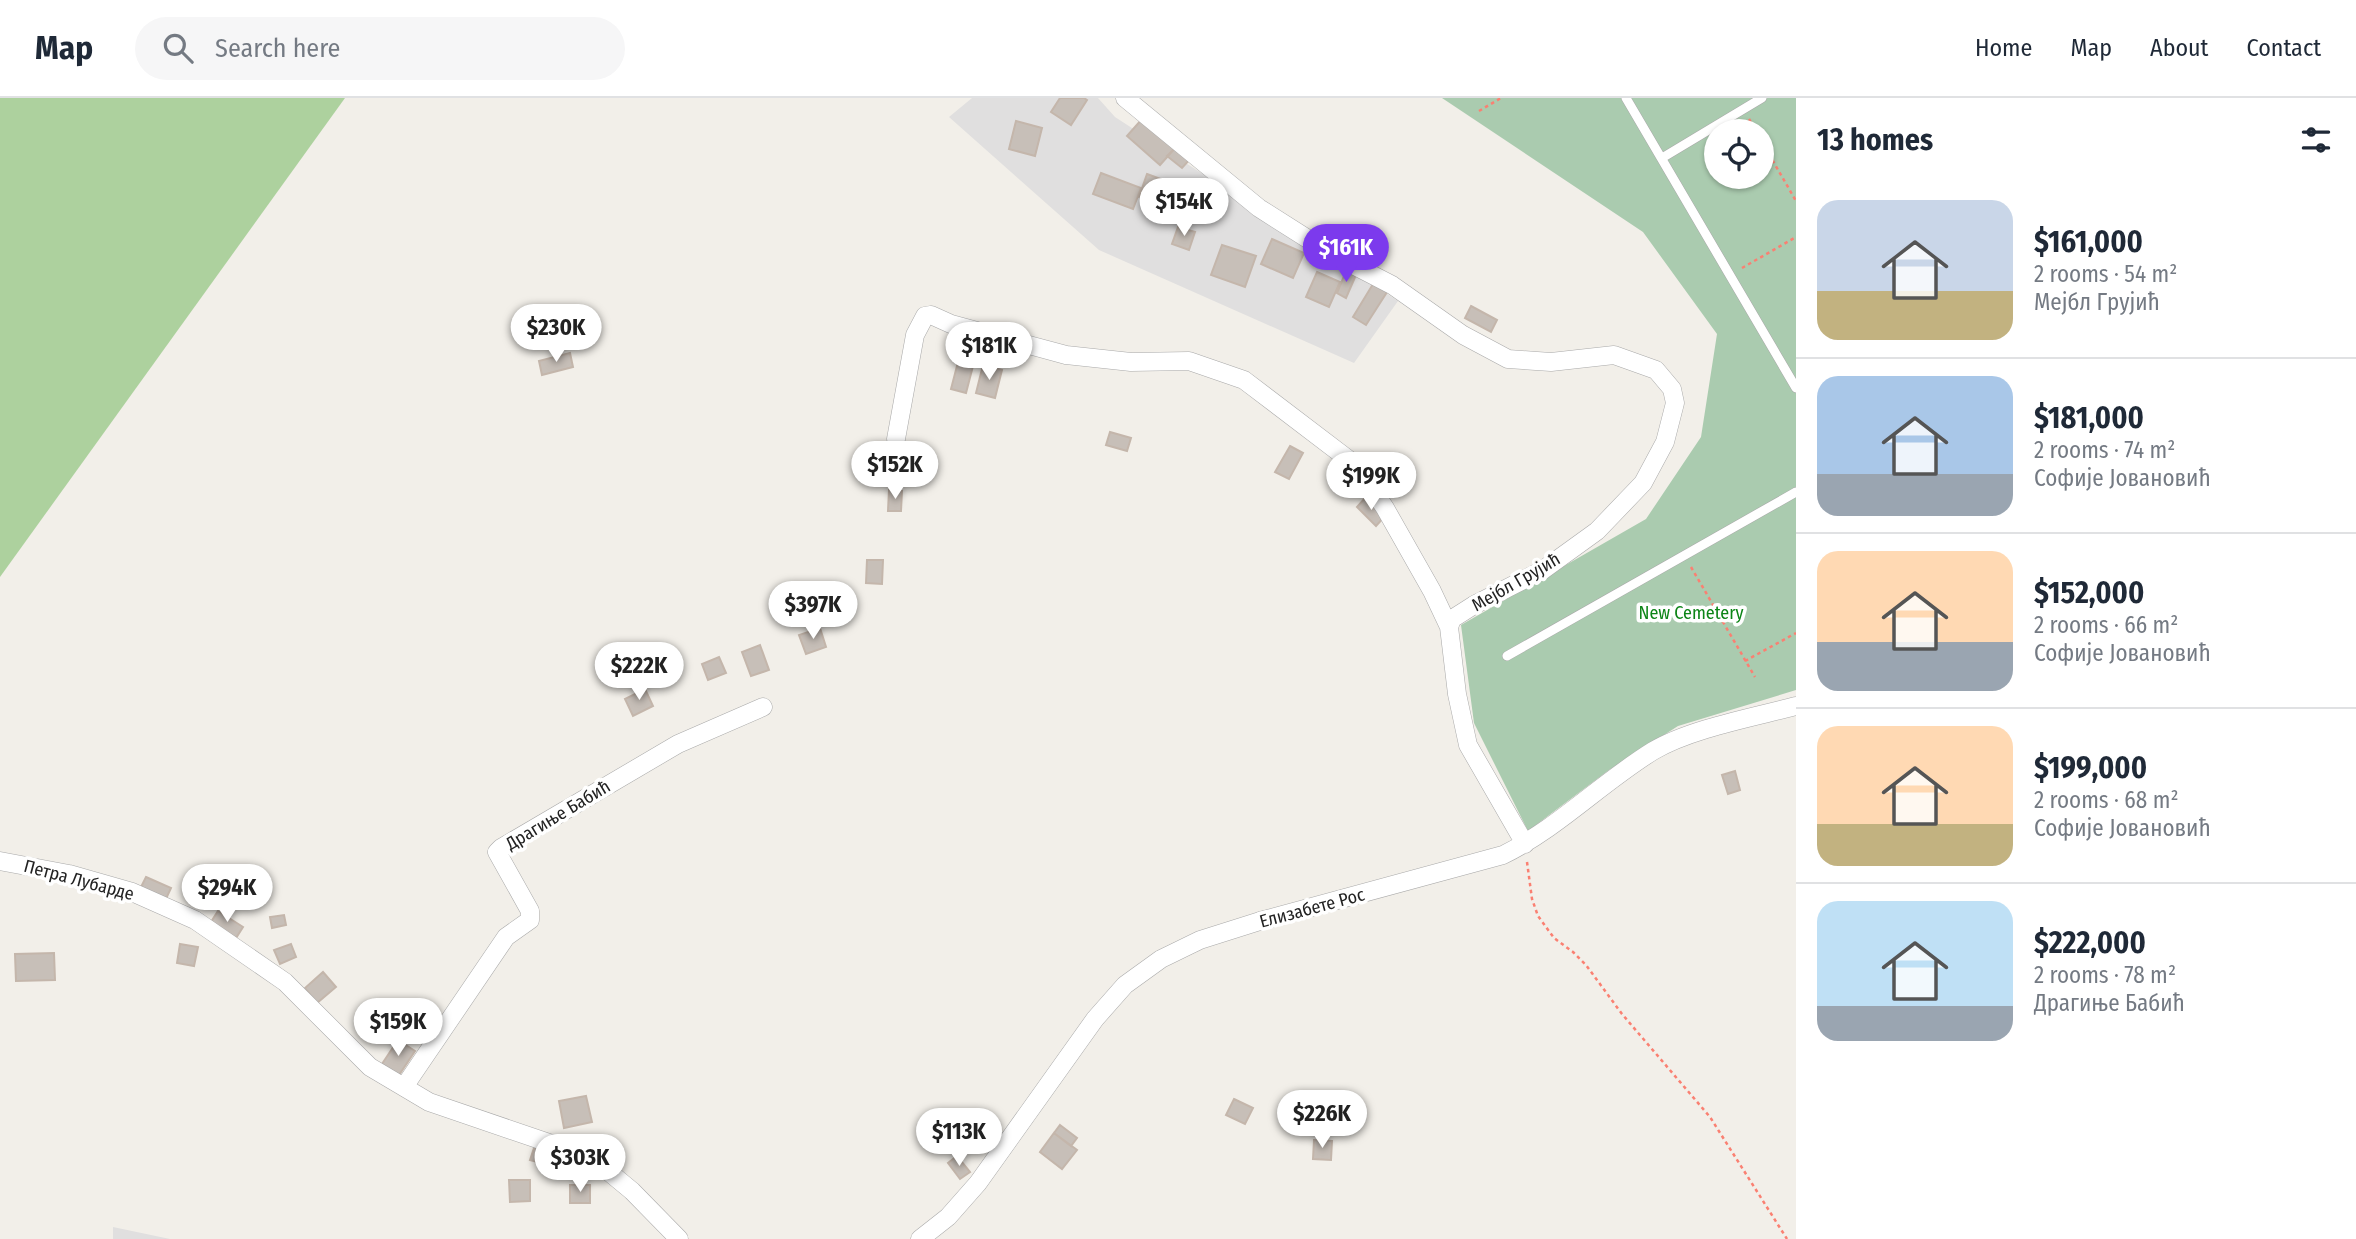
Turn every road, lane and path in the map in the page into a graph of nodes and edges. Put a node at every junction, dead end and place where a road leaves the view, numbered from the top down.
1 (1125, 98) edge
2 (1501, 98) edge
3 (1626, 98) edge
4 (1762, 98) edge
5 (1479, 111) dead end
6 (1662, 158) junction
7 (1774, 163) edge
8 (1796, 201) edge
9 (1796, 237) edge
10 (1730, 275) junction
11 (1796, 388) edge
12 (896, 439) dead end
13 (1796, 492) edge
14 (1684, 555) junction
15 (1449, 627) junction
16 (1796, 633) edge
17 (1507, 656) dead end
18 (1745, 661) junction
19 (1755, 677) dead end
20 (1796, 706) edge
21 (763, 707) dead end
22 (1525, 844) junction
23 (0, 861) edge
24 (404, 1087) junction
25 (678, 1239) edge
26 (920, 1239) edge
27 (1787, 1239) edge

1 - 15 street, Мејбл Грујић
2 - 5 path
3 - 6 lane
4 - 6 lane
6 - 10 lane
7 - 8 path
9 - 10 path
10 - 11 lane
12 - 15 street
13 - 14 lane
14 - 17 lane
14 - 18 path
15 - 22 street
16 - 18 path
18 - 19 path
20 - 22 street, Елизабете Рос
21 - 24 street, Драгиње Бабић
22 - 26 street, Елизабете Рос
22 - 27 path
23 - 24 street, Петра Лубарде
24 - 25 street, Петра Лубарде

